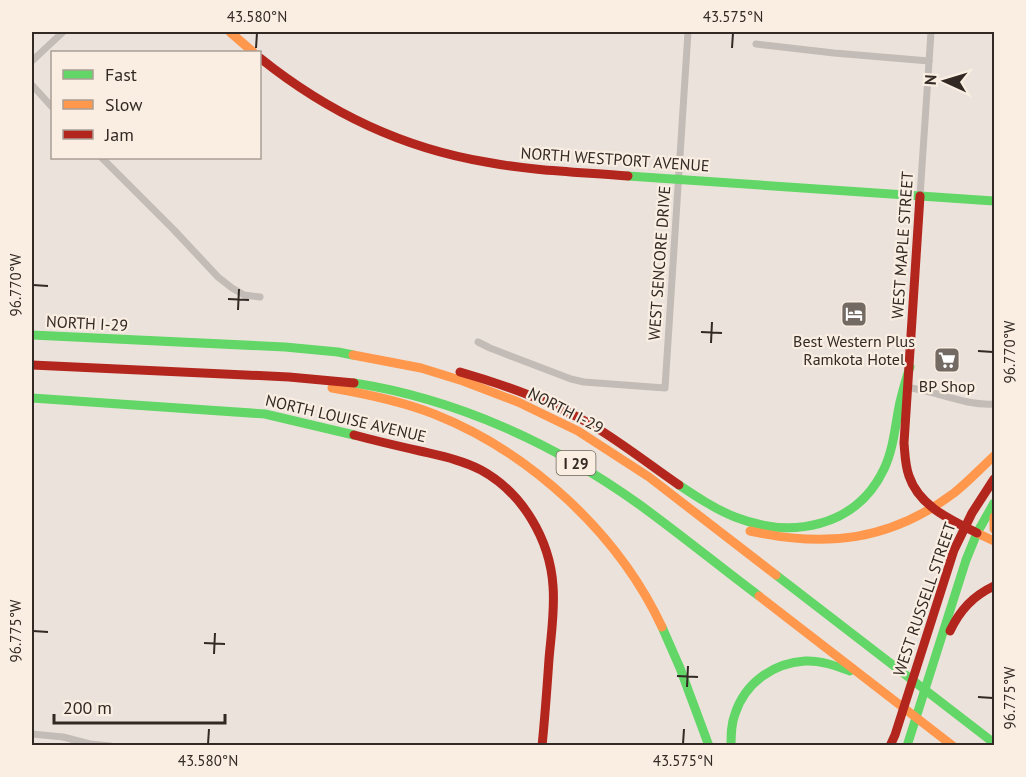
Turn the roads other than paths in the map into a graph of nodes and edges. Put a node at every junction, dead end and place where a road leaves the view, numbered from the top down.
1 (63, 32) edge
2 (230, 32) edge
3 (688, 32) edge
4 (931, 32) edge
5 (756, 44) dead end
6 (252, 51) edge
7 (261, 59) edge
8 (32, 61) edge
9 (929, 61) junction
10 (32, 85) edge
11 (51, 106) edge
12 (103, 159) edge
13 (678, 178) junction
14 (920, 196) junction
15 (994, 201) edge
16 (260, 297) dead end
17 (32, 335) edge
18 (478, 342) dead end
19 (405, 364) junction
20 (32, 365) edge
21 (239, 375) junction
22 (906, 387) junction
23 (32, 398) edge
24 (994, 404) edge
25 (994, 456) edge
26 (649, 477) junction
27 (994, 479) edge
28 (994, 503) edge
29 (994, 517) edge
30 (964, 527) junction
31 (994, 529) edge
32 (977, 533) junction
33 (994, 541) edge
34 (994, 586) edge
35 (934, 662) junction
36 (858, 673) junction
37 (936, 698) junction
38 (994, 731) edge
39 (32, 734) edge
40 (994, 742) edge
41 (908, 743) edge
42 (110, 746) edge
43 (542, 746) edge
44 (709, 746) edge
45 (731, 746) edge
46 (891, 746) edge
47 (953, 746) edge

1 - 8 street
2 - 6 main road
3 - 13 street, WEST SENCORE DRIVE
4 - 9 street, WEST MAPLE STREET
5 - 9 street
7 - 13 main road, NORTH WESTPORT AVENUE
9 - 14 street, WEST MAPLE STREET
10 - 11 street
12 - 16 street
13 - 14 main road, NORTH WESTPORT AVENUE
13 - 18 street, WEST SENCORE DRIVE
14 - 15 main road, NORTH WESTPORT AVENUE
14 - 22 main road, WEST MAPLE STREET
17 - 19 main road, NORTH I-29 / I 29
19 - 22 main road
19 - 26 main road, NORTH I-29 / I 29
20 - 21 main road, I 29
21 - 36 main road, I 29
21 - 44 main road
22 - 24 street
22 - 30 main road
23 - 43 main road, NORTH LOUISE AVENUE
25 - 26 main road
26 - 37 main road, NORTH I-29 / I 29
27 - 30 main road, WEST RUSSELL STREET
28 - 32 main road, WEST RUSSELL STREET
29 - 31 main road
30 - 32 main road
30 - 46 main road, WEST RUSSELL STREET
32 - 33 main road
32 - 35 main road, WEST RUSSELL STREET
34 - 35 main road
35 - 41 main road, WEST RUSSELL STREET
36 - 45 main road
36 - 47 main road, I 29
37 - 38 main road
37 - 40 main road, NORTH I-29 / I 29
39 - 42 street

